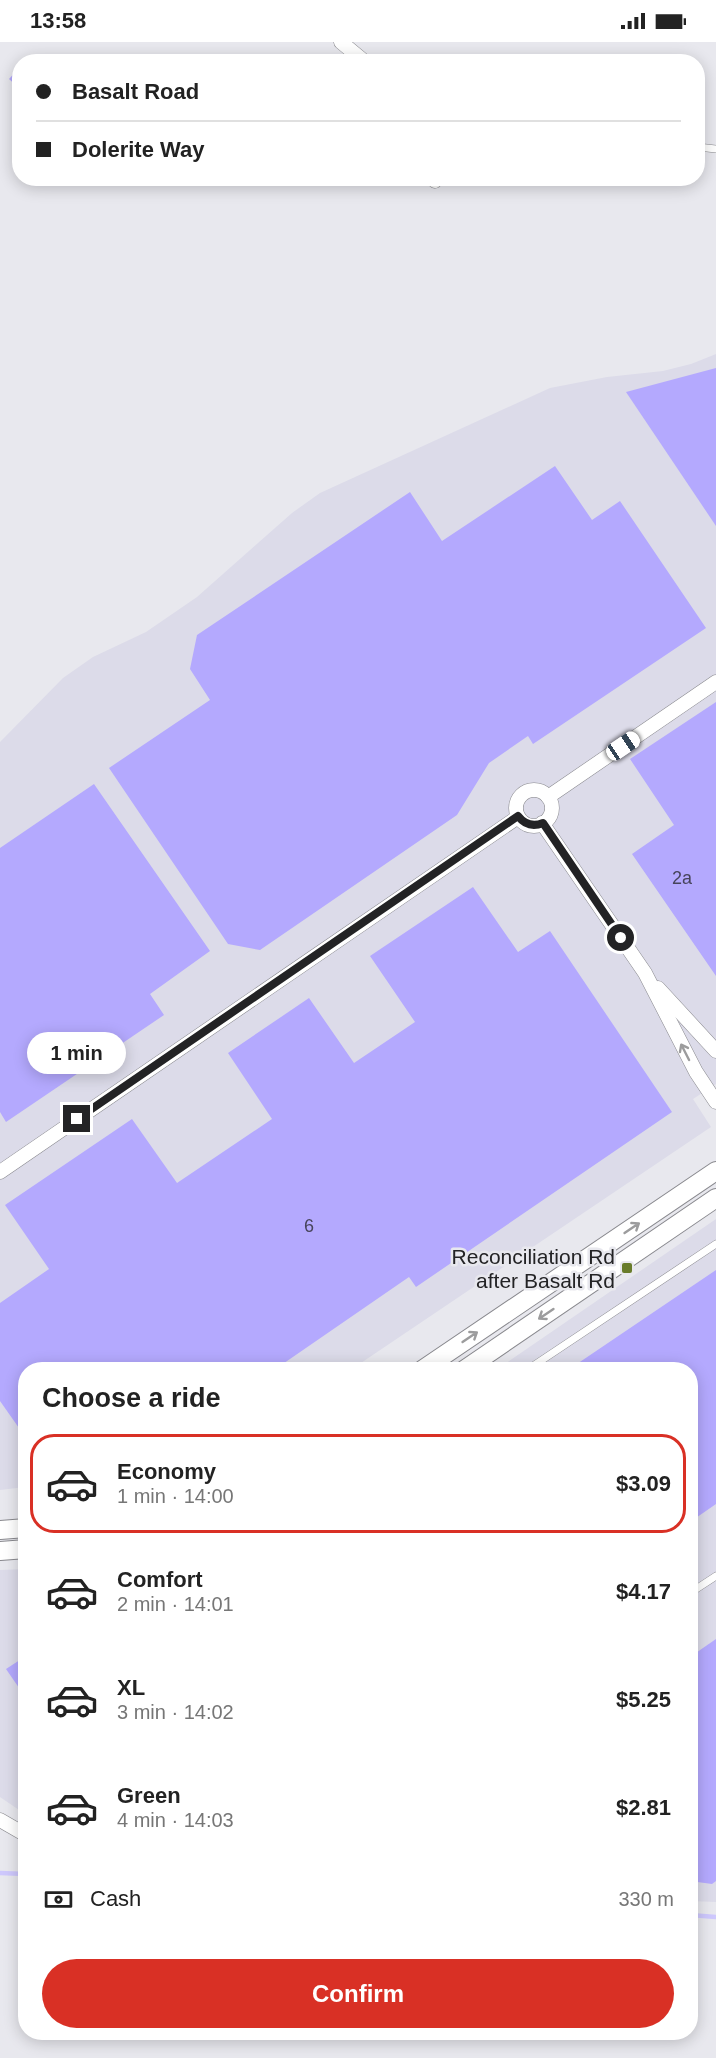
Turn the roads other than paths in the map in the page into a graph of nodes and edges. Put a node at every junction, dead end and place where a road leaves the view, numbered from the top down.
1 (341, 42) edge
2 (355, 54) edge
3 (716, 682) edge
4 (548, 797) junction
5 (518, 816) junction
6 (543, 823) junction
7 (645, 973) junction
8 (716, 1051) edge
9 (716, 1102) edge
10 (716, 1171) edge
11 (0, 1172) edge
12 (716, 1198) edge
13 (716, 1244) edge
14 (434, 1362) edge
15 (476, 1362) edge
16 (539, 1362) edge
17 (18, 1529) edge
18 (0, 1530) edge
19 (18, 1550) edge
20 (0, 1551) edge
21 (716, 1576) edge
22 (698, 1588) edge
23 (0, 1820) edge
24 (18, 1830) edge

1 - 2 street
3 - 4 street
4 - 5 street
4 - 6 street
5 - 6 street
5 - 11 street
6 - 7 street
7 - 8 street
9 -> 7 street
14 -> 10 main road
12 -> 15 main road
13 - 16 lane
17 - 18 main road
19 - 20 main road
21 - 22 lane
23 - 24 street

